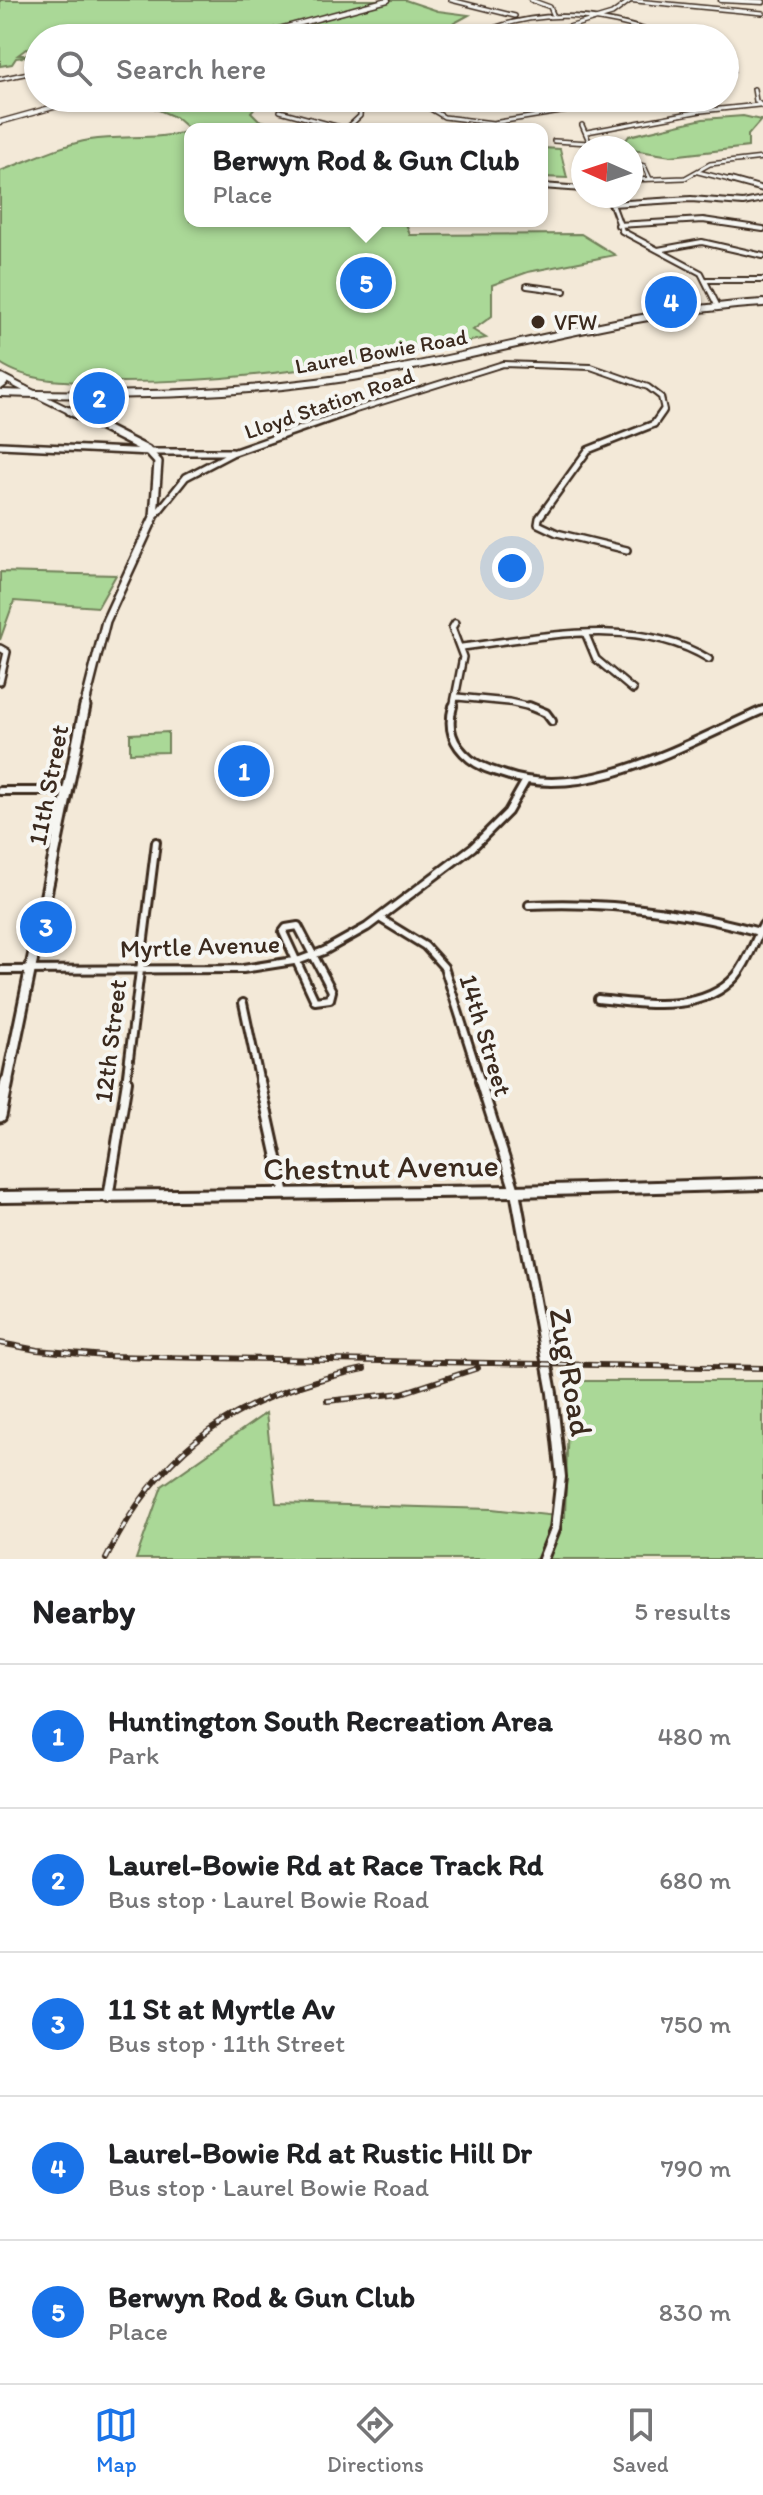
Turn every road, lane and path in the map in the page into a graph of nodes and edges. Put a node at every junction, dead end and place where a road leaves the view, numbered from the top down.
1 (388, 0) edge
2 (451, 0) edge
3 (531, 0) edge
4 (721, 0) edge
5 (628, 1) edge
6 (763, 3) edge
7 (763, 13) edge
8 (553, 14) junction
9 (518, 17) junction
10 (597, 20) junction
11 (298, 24) edge
12 (496, 24) edge
13 (583, 24) edge
14 (613, 24) edge
15 (24, 74) edge
16 (0, 79) edge
17 (754, 89) dead end
18 (761, 106) edge
19 (739, 107) edge
20 (36, 112) edge
21 (284, 112) edge
22 (434, 112) edge
23 (566, 112) edge
24 (694, 112) edge
25 (0, 122) edge
26 (324, 123) edge
27 (470, 123) edge
28 (495, 123) edge
29 (582, 125) dead end
30 (587, 132) junction
31 (588, 136) edge
32 (554, 141) dead end
33 (571, 143) edge
34 (763, 158) edge
35 (643, 166) edge
36 (698, 172) junction
37 (643, 179) edge
38 (650, 179) junction
39 (548, 186) edge
40 (571, 188) edge
41 (763, 189) edge
42 (763, 199) edge
43 (643, 202) edge
44 (612, 208) edge
45 (618, 225) junction
46 (763, 229) edge
47 (658, 250) junction
48 (763, 256) edge
49 (707, 280) junction
50 (763, 280) edge
51 (527, 286) dead end
52 (564, 291) dead end
53 (763, 301) edge
54 (716, 303) junction
55 (0, 378) edge
56 (0, 389) edge
57 (25, 389) junction
58 (36, 394) junction
59 (65, 395) junction
60 (58, 405) junction
61 (0, 445) edge
62 (151, 452) junction
63 (234, 453) junction
64 (154, 517) junction
65 (627, 550) dead end
66 (455, 623) dead end
67 (586, 635) junction
68 (462, 647) junction
69 (2, 648) edge
70 (709, 659) dead end
71 (0, 682) edge
72 (633, 690) dead end
73 (457, 697) junction
74 (763, 710) edge
75 (552, 721) dead end
76 (525, 782) junction
77 (0, 791) edge
78 (67, 791) junction
79 (156, 842) dead end
80 (529, 905) dead end
81 (381, 919) junction
82 (762, 930) edge
83 (315, 955) junction
84 (295, 961) junction
85 (139, 969) junction
86 (0, 970) edge
87 (30, 970) junction
88 (598, 999) dead end
89 (243, 1003) dead end
90 (0, 1116) edge
91 (763, 1184) edge
92 (515, 1191) junction
93 (285, 1194) junction
94 (0, 1197) edge
95 (108, 1198) junction
96 (543, 1559) edge

1 - 11 street
2 - 9 street
3 - 8 street
4 - 6 street
5 - 7 street
5 - 10 street
8 - 9 street
8 - 10 street
9 - 12 street
10 - 13 street
10 - 14 street
15 - 16 street
17 - 18 street
18 - 19 street
20 - 25 street
21 - 26 street
22 - 27 street
23 - 28 street
24 - 30 street
29 - 30 street
30 - 31 street
32 - 33 street
34 - 36 street
35 - 38 street
36 - 38 street
36 - 41 street
37 - 38 street
39 - 40 street
42 - 43 street
44 - 45 street
45 - 46 street
45 - 47 street
47 - 48 street
47 - 49 street
49 - 50 street
49 - 54 street
51 - 52 street
53 - 54 main road, Laurel Bowie Road
54 - 57 main road, Laurel Bowie Road
54 - 59 main road, Laurel Bowie Road
55 - 56 main road
55 - 57 street
56 - 57 main road, Laurel Bowie Road
56 - 58 main road, Laurel Bowie Road
57 - 58 main road
58 - 59 main road, Laurel Bowie Road
58 - 60 main road
59 - 60 main road
60 - 62 main road
61 - 62 street
62 - 63 street
62 - 64 main road, 11th Street
63 - 64 street, Lloyd Station Road
63 - 65 street, Lloyd Station Road
64 - 78 main road, 11th Street
66 - 68 street
67 - 68 street
67 - 70 street
67 - 72 street
68 - 73 street
69 - 71 street
73 - 75 street
73 - 76 street
74 - 76 street
76 - 81 street, Myrtle Avenue
77 - 78 street
78 - 87 main road, 11th Street
79 - 85 street, 12th Street
80 - 82 street
81 - 83 street, Myrtle Avenue
81 - 92 street, 14th Street
82 - 88 street
83 - 84 street, Myrtle Avenue
83 - 84 street
83 - 84 street
84 - 85 street, Myrtle Avenue
85 - 87 street, Myrtle Avenue
85 - 95 street, 12th Street
86 - 87 street, Myrtle Avenue
87 - 90 main road, 11th Street
89 - 93 street
91 - 92 street, Chestnut Avenue
92 - 93 street, Chestnut Avenue
92 - 96 street, Zug Road
93 - 95 street, Chestnut Avenue
94 - 95 street, Chestnut Avenue

